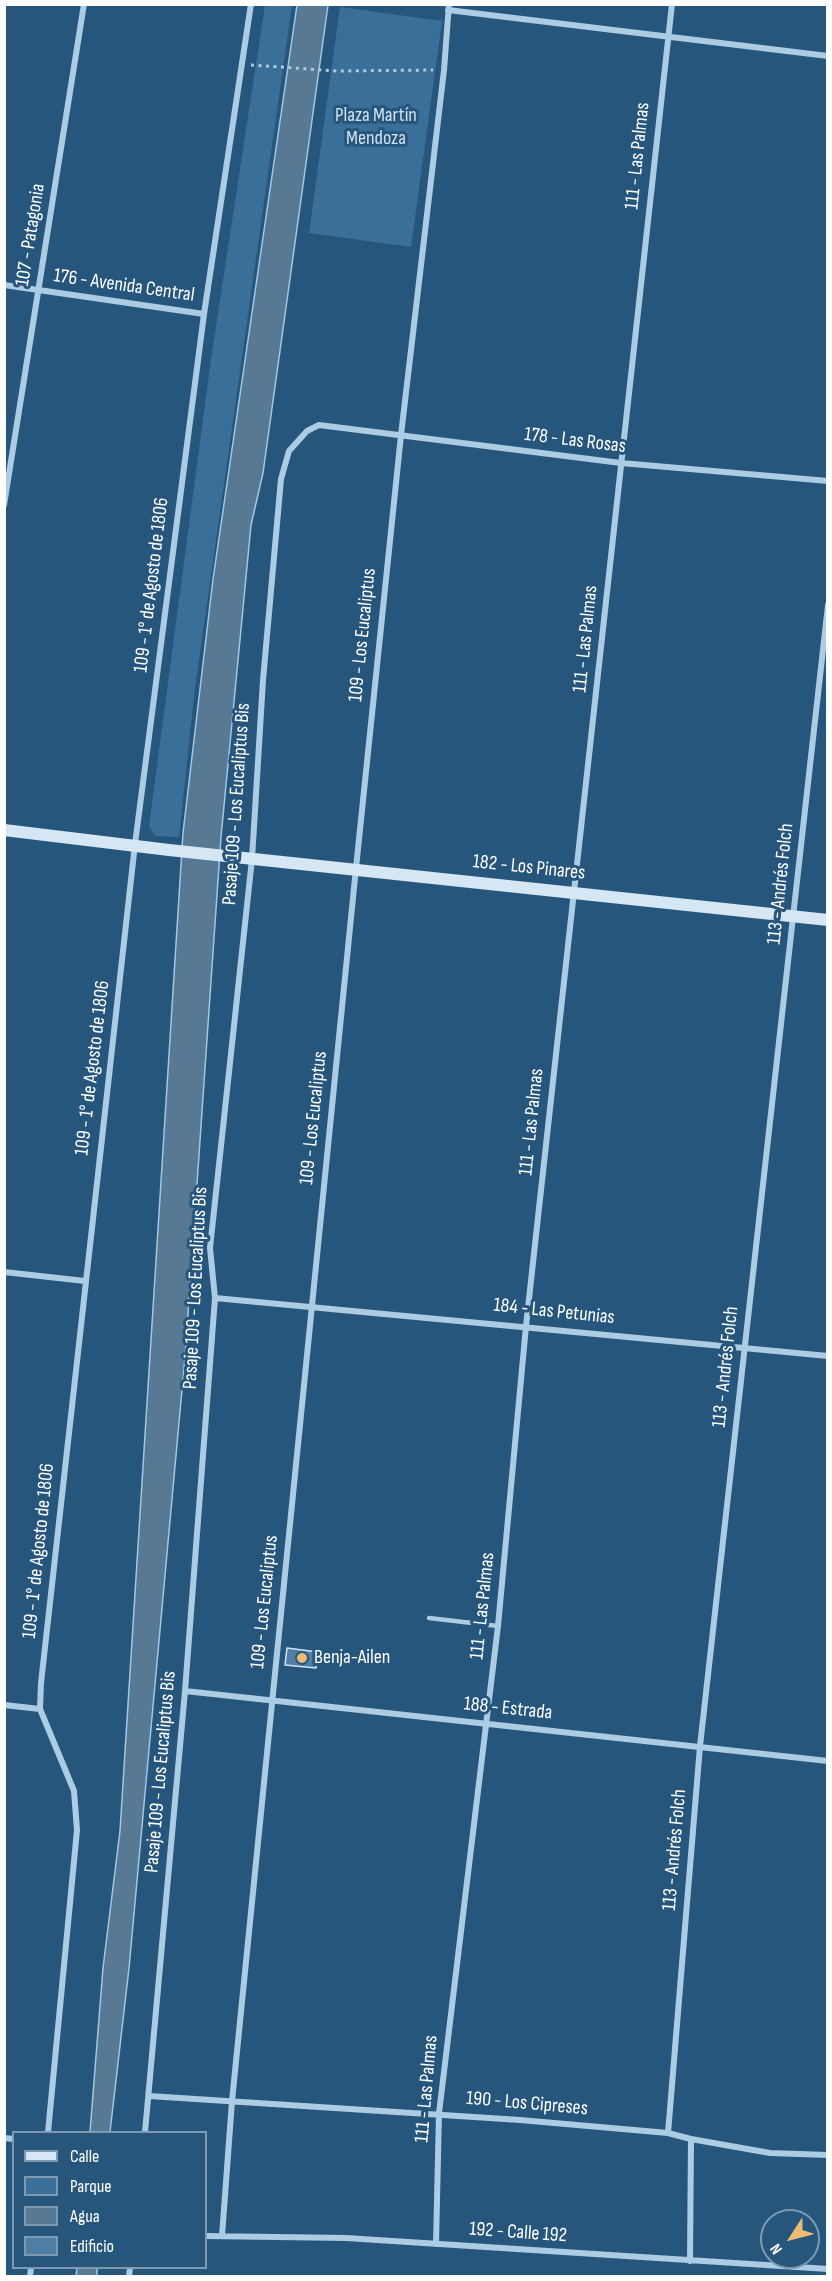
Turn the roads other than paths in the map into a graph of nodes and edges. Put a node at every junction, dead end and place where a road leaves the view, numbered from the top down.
1 (84, 4) edge
2 (251, 4) edge
3 (672, 4) edge
4 (449, 7) edge
5 (668, 38) junction
6 (828, 56) edge
7 (4, 285) edge
8 (39, 291) junction
9 (204, 314) junction
10 (319, 425) joint
11 (401, 435) junction
12 (621, 464) junction
13 (828, 481) edge
14 (4, 505) edge
15 (828, 605) edge
16 (4, 830) edge
17 (135, 844) junction
18 (252, 858) junction
19 (356, 868) junction
20 (575, 893) junction
21 (794, 916) junction
22 (828, 920) edge
23 (4, 1272) edge
24 (85, 1281) junction
25 (215, 1298) junction
26 (311, 1305) junction
27 (526, 1326) junction
28 (744, 1347) junction
29 (828, 1356) edge
30 (429, 1618) dead end
31 (498, 1626) junction
32 (184, 1691) junction
33 (272, 1701) junction
34 (4, 1705) edge
35 (40, 1709) junction
36 (487, 1724) junction
37 (700, 1746) junction
38 (828, 1761) edge
39 (149, 2096) junction
40 (232, 2101) junction
41 (439, 2113) junction
42 (48, 2131) edge
43 (145, 2131) edge
44 (668, 2133) junction
45 (691, 2139) junction
46 (828, 2156) edge
47 (207, 2236) edge
48 (222, 2236) junction
49 (436, 2244) junction
50 (690, 2261) junction
51 (828, 2269) edge

1 - 8 street, 107 - Patagonia
2 - 9 street, 109 - 1° de Agosto de 1806
3 - 5 street, 111 - Las Palmas
4 - 5 street
4 - 11 street, 109 - Los Eucaliptus
5 - 6 street
5 - 12 street, 111 - Las Palmas
7 - 8 street, 176 - Avenida Central
8 - 9 street, 176 - Avenida Central
8 - 14 street, 107 - Patagonia
9 - 17 street, 109 - 1° de Agosto de 1806
10 - 11 street, 178 - Las Rosas
10 - 18 street, Pasaje 109 - Los Eucaliptus Bis
11 - 12 street, 178 - Las Rosas
11 - 19 street, 109 - Los Eucaliptus
12 - 13 street, 178 - Las Rosas
12 - 20 street, 111 - Las Palmas
15 - 21 street, 113 - Andrés Folch
16 - 17 street, 182 - Los Pinares
17 - 18 street, 182 - Los Pinares
17 - 24 street, 109 - 1° de Agosto de 1806
18 - 19 street, 182 - Los Pinares
18 - 25 street, Pasaje 109 - Los Eucaliptus Bis
19 - 20 street, 182 - Los Pinares
19 - 26 street, 109 - Los Eucaliptus
20 - 21 street, 182 - Los Pinares
20 - 27 street, 111 - Las Palmas
21 - 22 street, 182 - Los Pinares
21 - 28 street, 113 - Andrés Folch
23 - 24 street
24 - 35 street, 109 - 1° de Agosto de 1806
25 - 26 street, 184 - Las Petunias
25 - 32 street, Pasaje 109 - Los Eucaliptus Bis
26 - 27 street, 184 - Las Petunias
26 - 33 street, 109 - Los Eucaliptus
27 - 28 street, 184 - Las Petunias
27 - 31 street, 111 - Las Palmas
28 - 29 street, 184 - Las Petunias
28 - 37 street, 113 - Andrés Folch
30 - 31 lane
31 - 36 street, 111 - Las Palmas
32 - 33 street, 188 - Estrada
32 - 39 street, Pasaje 109 - Los Eucaliptus Bis
33 - 36 street, 188 - Estrada
33 - 40 street, 109 - Los Eucaliptus
34 - 35 street
35 - 42 street, 109 - 1° de Agosto de 1806
36 - 37 street, 188 - Estrada
36 - 41 street, 111 - Las Palmas
37 - 38 street, 188 - Estrada
37 - 44 street, 113 - Andrés Folch
39 - 40 street, 190 - Los Cipreses
39 - 43 street, Pasaje 109 - Los Eucaliptus Bis
40 - 41 street, 190 - Los Cipreses
40 - 48 street, 109 - Los Eucaliptus
41 - 44 street, 190 - Los Cipreses
41 - 49 street, 111 - Las Palmas
44 - 45 street, 190 - Los Cipreses
45 - 46 street, 190 - Los Cipreses
45 - 50 street
47 - 48 street, 192 - Calle 192
48 - 49 street, 192 - Calle 192
49 - 50 street, 192 - Calle 192
50 - 51 street, 192 - Calle 192

